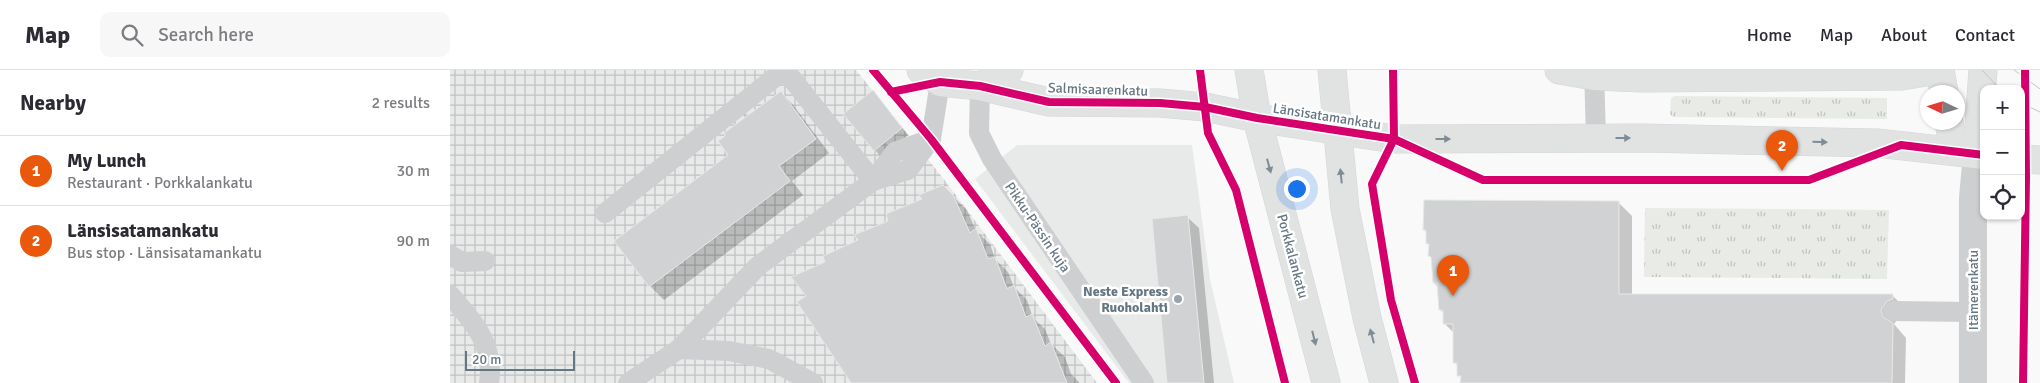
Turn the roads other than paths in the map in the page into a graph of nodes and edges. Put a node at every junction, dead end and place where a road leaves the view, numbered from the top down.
1 (785, 70) edge
2 (1009, 70) edge
3 (1248, 70) edge
4 (1332, 70) edge
5 (1559, 70) edge
6 (1939, 70) edge
7 (1983, 70) edge
8 (1594, 73) edge
9 (930, 76) edge
10 (1942, 85) edge
11 (980, 86) junction
12 (1257, 118) junction
13 (1336, 129) junction
14 (1955, 130) edge
15 (1596, 138) junction
16 (1971, 153) edge
17 (2025, 159) edge
18 (2040, 160) edge
19 (873, 181) junction
20 (605, 213) dead end
21 (450, 255) edge
22 (485, 261) dead end
23 (450, 295) edge
24 (1893, 311) dead end
25 (1972, 312) junction
26 (679, 349) junction
27 (489, 383) edge
28 (628, 383) edge
29 (812, 383) edge
30 (1144, 383) edge
31 (1326, 383) edge
32 (1384, 383) edge
33 (1972, 383) edge

1 - 19 lane
1 - 20 lane
2 - 11 main road
3 - 12 main road, Porkkalankatu
4 - 13 main road
5 - 8 main road
6 - 8 main road
6 - 10 main road
7 - 16 main road, Itämerenkatu
8 - 15 lane
9 - 11 main road, Salmisaarenkatu
9 - 19 lane
11 - 12 main road, Salmisaarenkatu
11 - 30 lane, Pikku-Pässin kuja
12 - 13 main road, Länsisatamankatu
12 -> 31 main road, Porkkalankatu
13 -> 15 main road, Länsisatamankatu
32 -> 13 main road
14 - 16 main road, Itämerenkatu
15 -> 16 main road, Länsisatamankatu
16 - 25 street, Itämerenkatu
17 - 18 main road
19 - 26 lane
21 - 22 lane
23 - 27 lane
24 - 25 lane
25 - 33 street, Itämerenkatu
26 - 28 lane
26 - 29 lane

